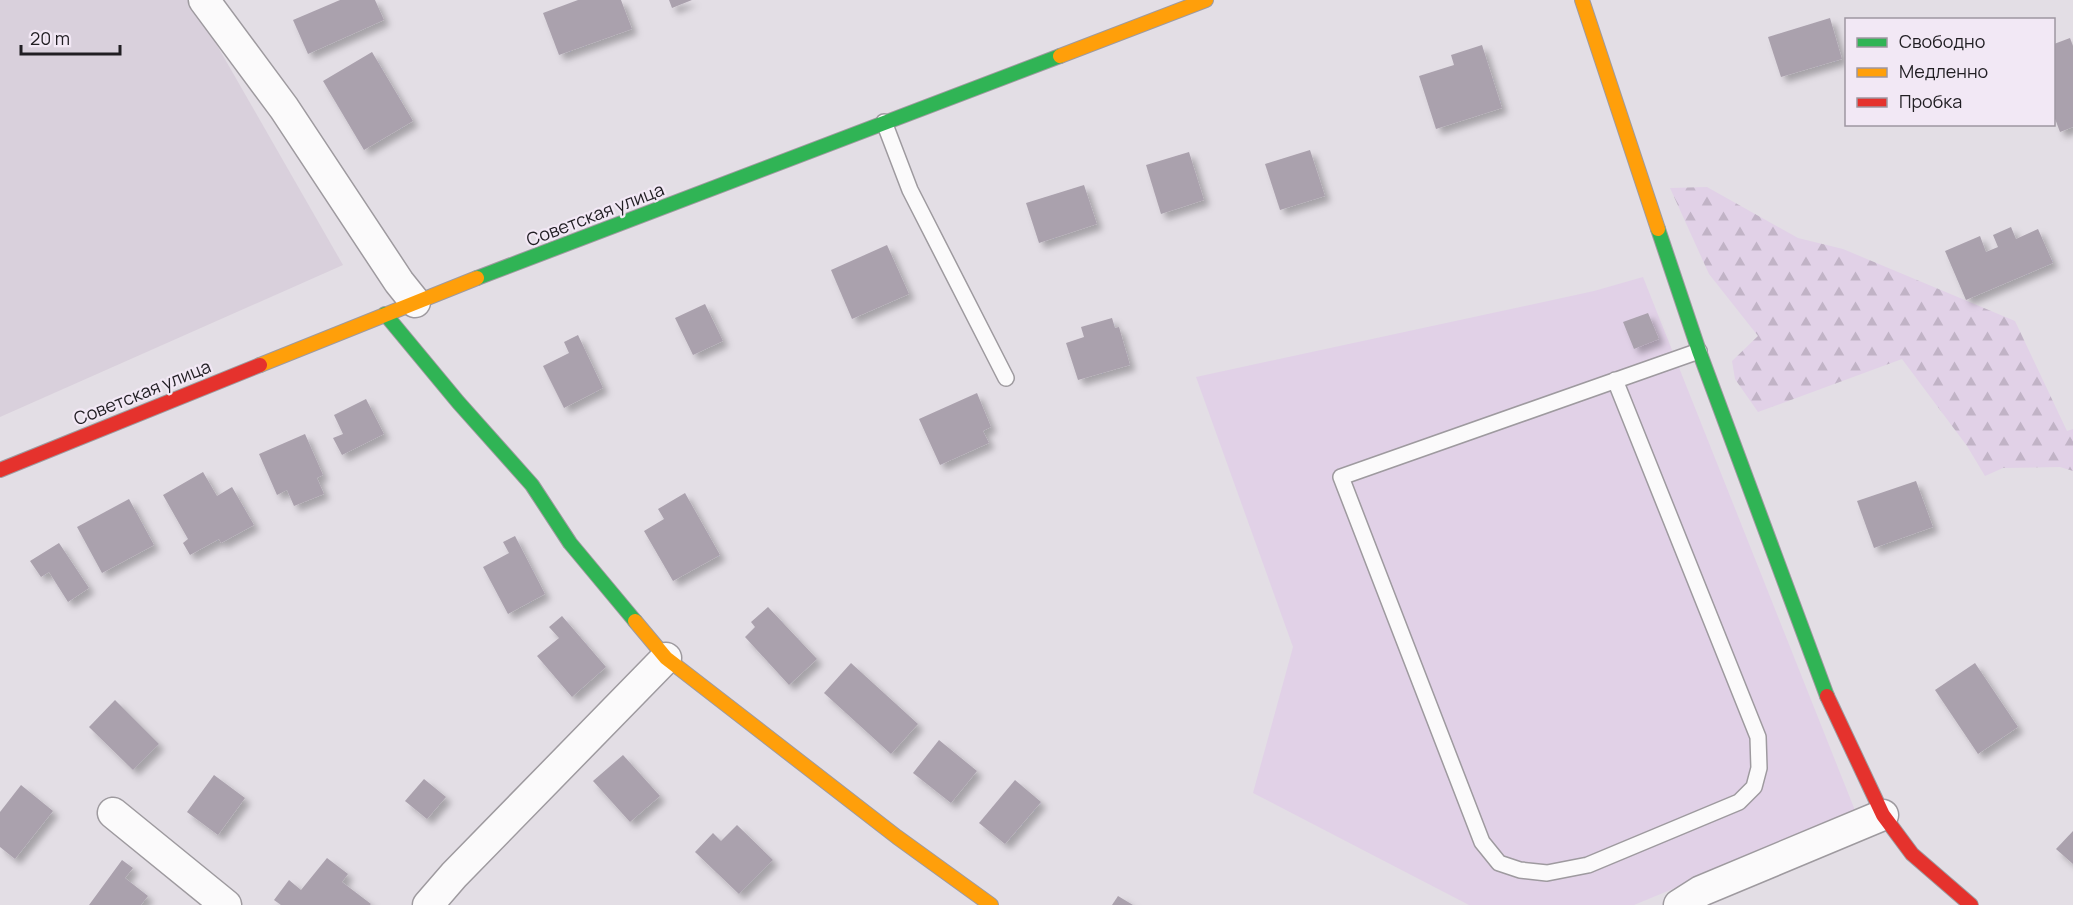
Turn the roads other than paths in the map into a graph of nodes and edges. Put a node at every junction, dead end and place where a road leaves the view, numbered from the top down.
1 (204, 0) edge
2 (1206, 0) edge
3 (1582, 0) edge
4 (884, 122) junction
5 (415, 302) junction
6 (385, 314) junction
7 (1699, 351) junction
8 (1006, 378) dead end
9 (1615, 380) junction
10 (0, 470) edge
11 (666, 658) junction
12 (113, 813) dead end
13 (1883, 815) junction
14 (226, 905) edge
15 (428, 905) edge
16 (991, 905) edge
17 (1679, 905) edge
18 (1971, 905) edge

1 - 5 street
2 - 4 street, Советская улица
3 - 7 street
4 - 5 street, Советская улица
4 - 8 lane
5 - 6 street, Советская улица
6 - 10 street, Советская улица
6 - 11 street
7 - 9 lane
7 - 13 street
9 - 9 lane
11 - 15 street
11 - 16 street
12 - 14 street
13 - 17 street
13 - 18 street

